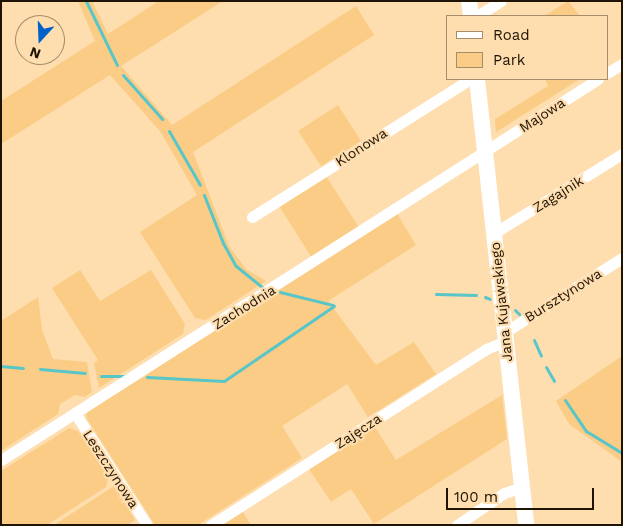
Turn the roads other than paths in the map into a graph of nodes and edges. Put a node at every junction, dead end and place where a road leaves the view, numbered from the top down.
1 (469, 1) edge
2 (501, 1) edge
3 (471, 15) edge
4 (479, 15) edge
5 (622, 64) edge
6 (608, 72) edge
7 (468, 80) edge
8 (477, 80) edge
9 (596, 80) edge
10 (486, 152) junction
11 (622, 154) edge
12 (252, 217) dead end
13 (494, 233) junction
14 (622, 258) edge
15 (505, 337) junction
16 (75, 413) junction
17 (1, 460) edge
18 (522, 487) junction
19 (147, 525) edge
20 (212, 525) edge
21 (457, 525) edge
22 (526, 525) edge

1 - 3 main road
2 - 4 street
5 - 6 street
7 - 12 street, Klonowa
8 - 10 main road, Jana Kujawskiego
9 - 10 street, Majowa
10 - 13 main road, Jana Kujawskiego
10 - 16 street, Zachodnia
11 - 13 street, Zagajnik
13 - 15 main road, Jana Kujawskiego
14 - 15 street, Bursztynowa
15 - 18 main road, Jana Kujawskiego
15 - 20 street, Zajęcza
16 - 17 street, Zachodnia
16 - 19 street, Leszczynowa
18 - 21 street
18 - 22 main road, Jana Kujawskiego

